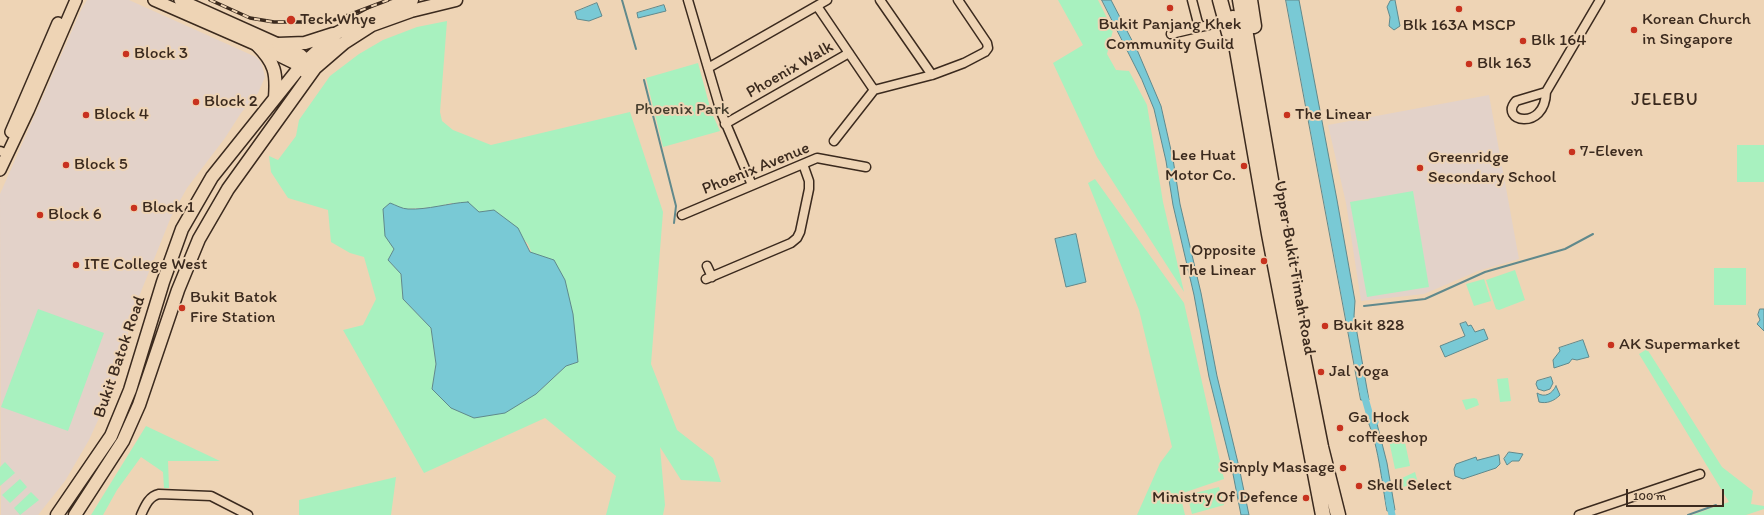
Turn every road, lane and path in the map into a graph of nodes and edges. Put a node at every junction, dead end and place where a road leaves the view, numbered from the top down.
1 (68, 0) edge
2 (76, 0) edge
3 (154, 0) edge
4 (180, 0) edge
5 (409, 0) edge
6 (456, 0) edge
7 (688, 0) edge
8 (827, 0) edge
9 (880, 0) edge
10 (958, 0) edge
11 (1192, 0) edge
12 (1220, 0) edge
13 (1230, 0) edge
14 (1240, 0) edge
15 (1250, 0) edge
16 (1600, 0) edge
17 (816, 6) junction
18 (1226, 21) junction
19 (1199, 28) junction
20 (337, 33) junction
21 (1171, 34) dead end
22 (278, 44) junction
23 (257, 45) junction
24 (1237, 50) junction
25 (848, 53) junction
26 (308, 68) junction
27 (708, 68) junction
28 (932, 75) junction
29 (874, 90) junction
30 (1546, 92) dead end
31 (275, 98) junction
32 (726, 124) junction
33 (12, 128) junction
34 (0, 135) edge
35 (834, 141) dead end
36 (2, 157) edge
37 (803, 164) junction
38 (866, 167) dead end
39 (752, 185) junction
40 (1276, 209) junction
41 (682, 215) dead end
42 (707, 266) dead end
43 (160, 344) junction
44 (139, 361) junction
45 (1700, 474) dead end
46 (57, 515) edge
47 (75, 515) edge
48 (141, 515) edge
49 (248, 515) edge
50 (1323, 515) edge
51 (1338, 515) edge
52 (1579, 515) edge

1 - 33 street
2 - 36 street
3 - 23 street
4 - 22 street
5 - 20 main road
6 - 26 main road
7 - 27 street
8 - 17 street
9 - 28 street
10 - 28 street
11 - 19 street
12 - 18 highway
13 - 24 highway
14 - 40 highway, Upper Bukit Timah Road
15 - 40 highway
16 - 30 street
17 - 25 street, Phoenix Walk
17 - 27 street
18 - 19 street
18 - 24 highway
19 - 21 street
20 - 22 main road
20 - 26 main road
22 - 26 street
23 - 26 street
23 - 31 main road
24 - 50 highway, Upper Bukit Timah Road
25 - 29 street, Phoenix Walk
25 - 32 street, Phoenix Walk
26 - 31 main road, Bukit Batok Road
26 - 43 main road, Bukit Batok Road
27 - 32 street
28 - 29 street
29 - 35 street
31 - 44 main road, Bukit Batok Road
32 - 39 street
33 - 34 street
33 - 36 street
37 - 38 street, Phoenix Avenue
37 - 39 street, Phoenix Avenue
37 - 42 street
39 - 41 street, Phoenix Avenue
40 - 51 highway, Upper Bukit Timah Road
43 - 44 main road
43 - 47 main road, Bukit Batok Road
44 - 46 main road, Bukit Batok Road
45 - 52 street
48 - 49 street

